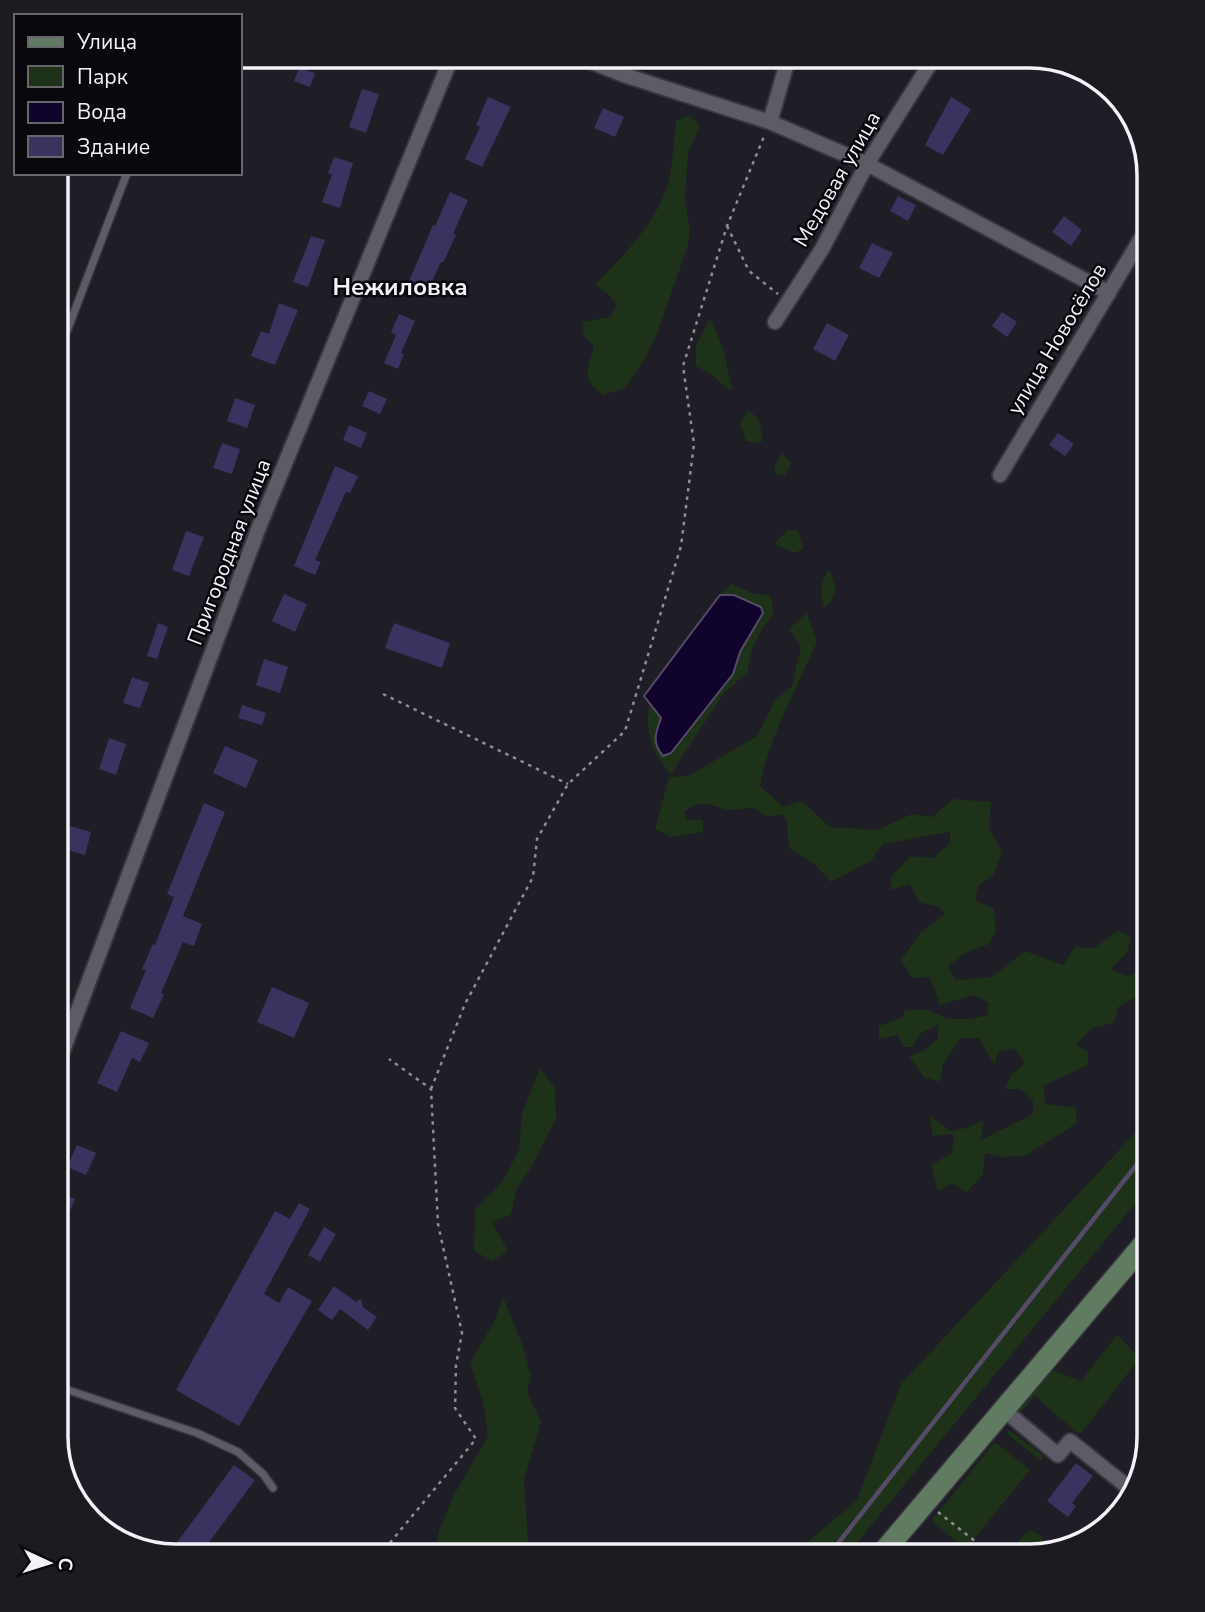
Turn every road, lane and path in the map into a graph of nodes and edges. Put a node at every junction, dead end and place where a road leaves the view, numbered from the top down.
1 (447, 68) edge
2 (606, 68) edge
3 (786, 68) edge
4 (927, 68) edge
5 (770, 122) junction
6 (867, 164) junction
7 (126, 175) edge
8 (727, 226) junction
9 (1137, 245) edge
10 (1109, 293) junction
11 (788, 301) junction
12 (775, 322) dead end
13 (68, 328) edge
14 (1000, 475) dead end
15 (383, 694) dead end
16 (568, 784) junction
17 (68, 1037) edge
18 (389, 1059) dead end
19 (431, 1089) junction
20 (1137, 1252) edge
21 (68, 1390) edge
22 (1003, 1410) junction
23 (1125, 1485) edge
24 (273, 1488) dead end
25 (939, 1504) dead end
26 (389, 1544) edge
27 (890, 1544) edge
28 (978, 1544) edge

1 - 17 street, Пригородная улица
2 - 5 street
3 - 5 street
4 - 6 street, Медовая улица
5 - 6 street
5 - 8 path
6 - 10 street
6 - 11 street, Медовая улица
7 - 13 lane
8 - 11 path
8 - 16 path
9 - 10 street, улица Новосёлов
10 - 14 street, улица Новосёлов
11 - 12 street, Медовая улица
15 - 16 path
16 - 19 path
18 - 19 path
19 - 26 path
20 - 22 main road
21 - 24 lane
22 - 23 street
22 - 27 main road
25 - 28 path

